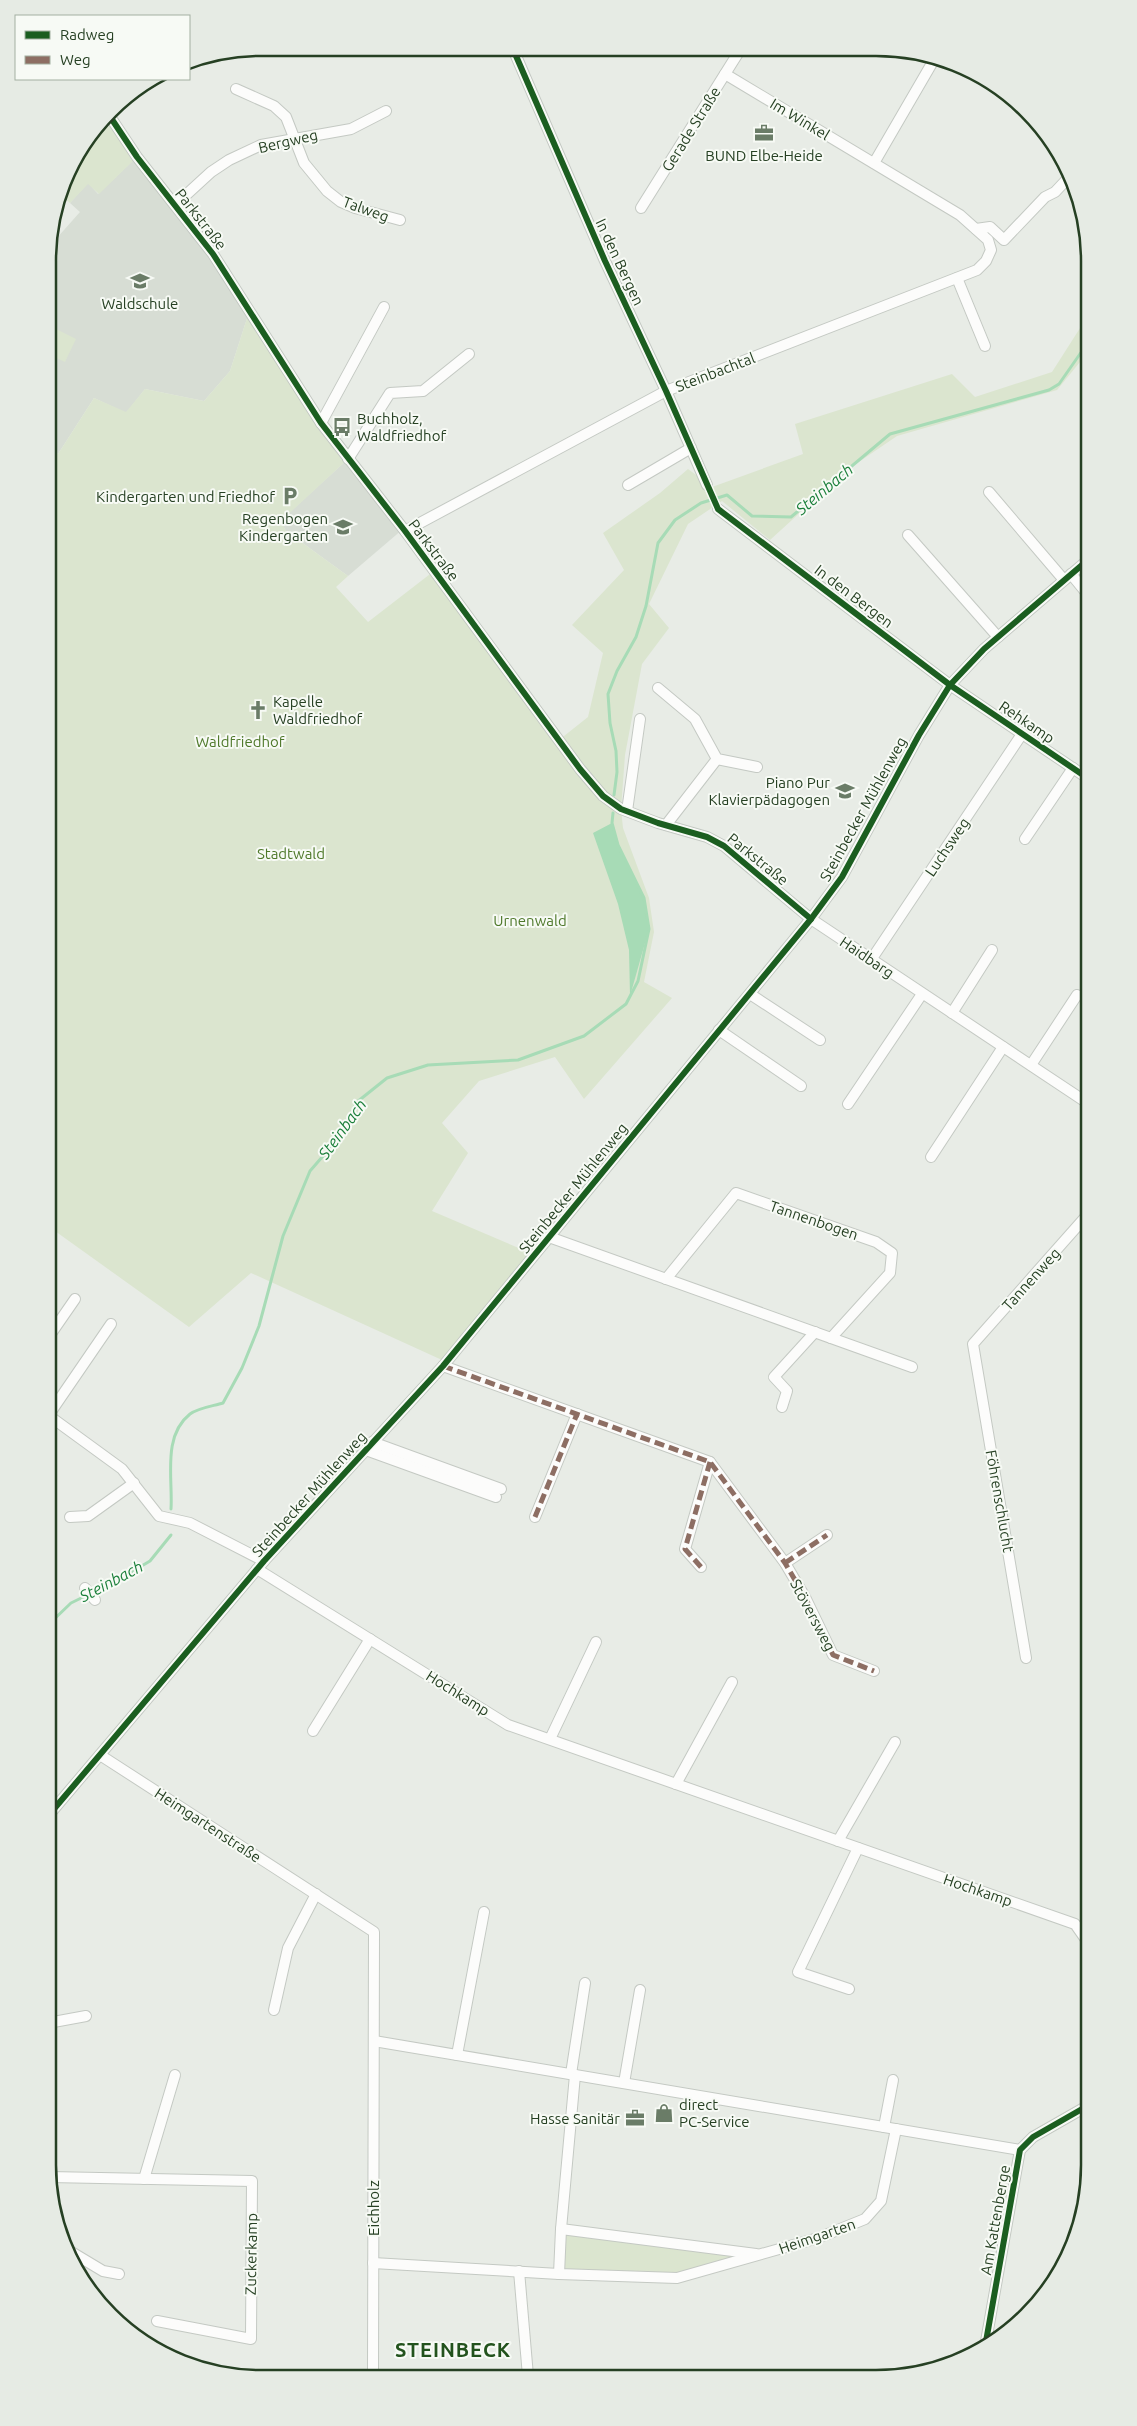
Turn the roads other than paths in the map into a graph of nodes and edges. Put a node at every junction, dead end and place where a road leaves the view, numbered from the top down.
1 (516, 56) edge
2 (736, 56) edge
3 (932, 64) edge
4 (725, 74) junction
5 (236, 89) dead end
6 (386, 111) dead end
7 (112, 120) edge
8 (295, 137) junction
9 (874, 163) junction
10 (1065, 182) edge
11 (175, 205) junction
12 (641, 208) dead end
13 (400, 220) dead end
14 (976, 229) junction
15 (957, 278) junction
16 (384, 307) dead end
17 (985, 346) dead end
18 (469, 354) dead end
19 (666, 391) junction
20 (321, 423) junction
21 (691, 448) junction
22 (348, 459) junction
23 (628, 485) dead end
24 (707, 485) dead end
25 (988, 492) dead end
26 (718, 509) dead end
27 (405, 531) junction
28 (908, 535) dead end
29 (1081, 566) edge
30 (1068, 577) junction
31 (1081, 589) edge
32 (998, 637) junction
33 (950, 685) junction
34 (658, 688) dead end
35 (640, 719) dead end
36 (1022, 734) junction
37 (717, 759) junction
38 (757, 767) dead end
39 (1073, 768) junction
40 (1081, 774) edge
41 (627, 811) junction
42 (666, 825) junction
43 (1025, 839) dead end
44 (811, 919) junction
45 (992, 950) dead end
46 (871, 960) junction
47 (750, 994) junction
48 (922, 994) junction
49 (1077, 995) dead end
50 (952, 1013) junction
51 (720, 1030) junction
52 (820, 1040) dead end
53 (1002, 1047) junction
54 (1030, 1066) junction
55 (801, 1086) dead end
56 (1081, 1099) edge
57 (848, 1104) dead end
58 (931, 1157) dead end
59 (1081, 1223) edge
60 (549, 1237) junction
61 (666, 1279) junction
62 (75, 1299) dead end
63 (111, 1324) dead end
64 (56, 1326) edge
65 (815, 1332) junction
66 (830, 1338) junction
67 (973, 1344) joint
68 (443, 1366) junction
69 (912, 1367) dead end
70 (56, 1403) edge
71 (782, 1407) dead end
72 (576, 1414) junction
73 (56, 1421) edge
74 (369, 1446) junction
75 (710, 1462) junction
76 (134, 1483) junction
77 (499, 1493) dead end
78 (70, 1517) dead end
79 (536, 1517) dead end
80 (827, 1535) dead end
81 (785, 1563) junction
82 (261, 1565) junction
83 (701, 1567) dead end
84 (85, 1588) dead end
85 (95, 1600) dead end
86 (370, 1639) junction
87 (596, 1642) dead end
88 (1026, 1658) dead end
89 (874, 1670) dead end
90 (732, 1682) dead end
91 (313, 1731) dead end
92 (550, 1739) junction
93 (895, 1742) dead end
94 (100, 1755) junction
95 (676, 1784) junction
96 (56, 1807) edge
97 (838, 1841) junction
98 (858, 1848) junction
99 (316, 1894) junction
100 (484, 1912) dead end
101 (1081, 1933) edge
102 (585, 1983) dead end
103 (849, 1989) dead end
104 (640, 1990) dead end
105 (274, 2010) dead end
106 (86, 2016) dead end
107 (56, 2022) edge
108 (374, 2042) junction
109 (456, 2055) junction
110 (175, 2075) dead end
111 (573, 2075) junction
112 (893, 2080) dead end
113 (624, 2083) junction
114 (1081, 2110) edge
115 (884, 2127) junction
116 (896, 2129) junction
117 (1020, 2150) junction
118 (57, 2177) edge
119 (144, 2179) junction
120 (561, 2228) junction
121 (762, 2254) junction
122 (77, 2256) edge
123 (373, 2263) junction
124 (519, 2272) junction
125 (119, 2274) dead end
126 (559, 2274) junction
127 (157, 2321) dead end
128 (987, 2337) edge
129 (373, 2370) edge
130 (527, 2370) edge

1 - 19 street, In den Bergen
2 - 4 street, Gerade Straße
3 - 9 street
4 - 9 street, Im Winkel
4 - 12 street, Gerade Straße
5 - 8 street, Talweg
6 - 8 street, Bergweg
7 - 11 street, Parkstraße
8 - 11 street, Bergweg
8 - 13 street, Talweg
9 - 14 street, Im Winkel
10 - 14 street
11 - 20 street, Parkstraße
14 - 15 street, Steinbachtal
15 - 17 street
15 - 19 street, Steinbachtal
16 - 20 street
18 - 22 street
19 - 21 street, In den Bergen
19 - 27 street, Steinbachtal
20 - 22 street, Parkstraße
21 - 23 street
21 - 24 street, In den Bergen
22 - 27 street, Parkstraße
25 - 30 street
26 - 33 street, In den Bergen
27 - 41 street, Parkstraße
28 - 32 street
29 - 30 street, Steinbecker Mühlenweg
30 - 31 street
30 - 32 street, Steinbecker Mühlenweg
32 - 33 street, Steinbecker Mühlenweg
33 - 36 street, Rehkamp
33 - 44 street, Steinbecker Mühlenweg
34 - 37 street
35 - 41 street
36 - 39 street, Rehkamp
36 - 46 street, Luchsweg
37 - 38 street
37 - 42 street
39 - 40 street, Rehkamp
39 - 43 street
41 - 42 street, Parkstraße
42 - 44 street, Parkstraße
44 - 46 street, Haidbarg
44 - 47 street, Steinbecker Mühlenweg
45 - 50 street
46 - 48 street, Haidbarg
47 - 51 street, Steinbecker Mühlenweg
47 - 52 street
48 - 50 street, Haidbarg
48 - 57 street
49 - 54 street
50 - 53 street, Haidbarg
51 - 55 street
51 - 60 street, Steinbecker Mühlenweg
53 - 54 street, Haidbarg
53 - 58 street
54 - 56 street, Haidbarg
59 - 67 street, Tannenweg
60 - 61 street
60 - 68 street, Steinbecker Mühlenweg
61 - 65 street
61 - 66 street, Tannenbogen
62 - 64 street
63 - 70 street
65 - 66 street
65 - 71 street
66 - 69 street
67 - 88 street, Föhrenschlucht
68 - 72 street
68 - 74 street, Steinbecker Mühlenweg
72 - 75 street
72 - 79 street
73 - 76 street, Hochkamp
74 - 77 street, Steinbecker Mühlenweg
74 - 82 street, Steinbecker Mühlenweg
75 - 81 street, Stöversweg
75 - 83 street
76 - 78 street
76 - 82 street, Hochkamp
80 - 81 street, Stöversweg
81 - 89 street, Stöversweg
82 - 86 street, Hochkamp
82 - 94 street, Steinbecker Mühlenweg
84 - 85 street
86 - 91 street
86 - 92 street, Hochkamp
87 - 92 street
90 - 95 street
92 - 95 street, Hochkamp
93 - 97 street
94 - 96 street, Steinbecker Mühlenweg
94 - 99 street, Heimgartenstraße
95 - 97 street, Hochkamp
97 - 98 street, Hochkamp
98 - 101 street, Hochkamp
98 - 103 street
99 - 105 street
99 - 108 street, Heimgartenstraße
100 - 109 street
102 - 111 street
104 - 113 street
106 - 107 street
108 - 109 street
108 - 123 street, Eichholz
109 - 111 street
110 - 119 street
111 - 113 street
111 - 120 street
112 - 115 street
113 - 115 street
114 - 117 street, Am Kattenberge
115 - 116 street
116 - 117 street
116 - 121 street, Heimgarten
117 - 128 street, Am Kattenberge
118 - 119 street, Zuckerkamp
119 - 127 street, Zuckerkamp
120 - 121 street, Heimgarten
120 - 126 street
121 - 126 street, Heimgarten
122 - 125 street
123 - 124 street, Heimgarten
123 - 129 street, Eichholz
124 - 126 street, Heimgarten
124 - 130 street

